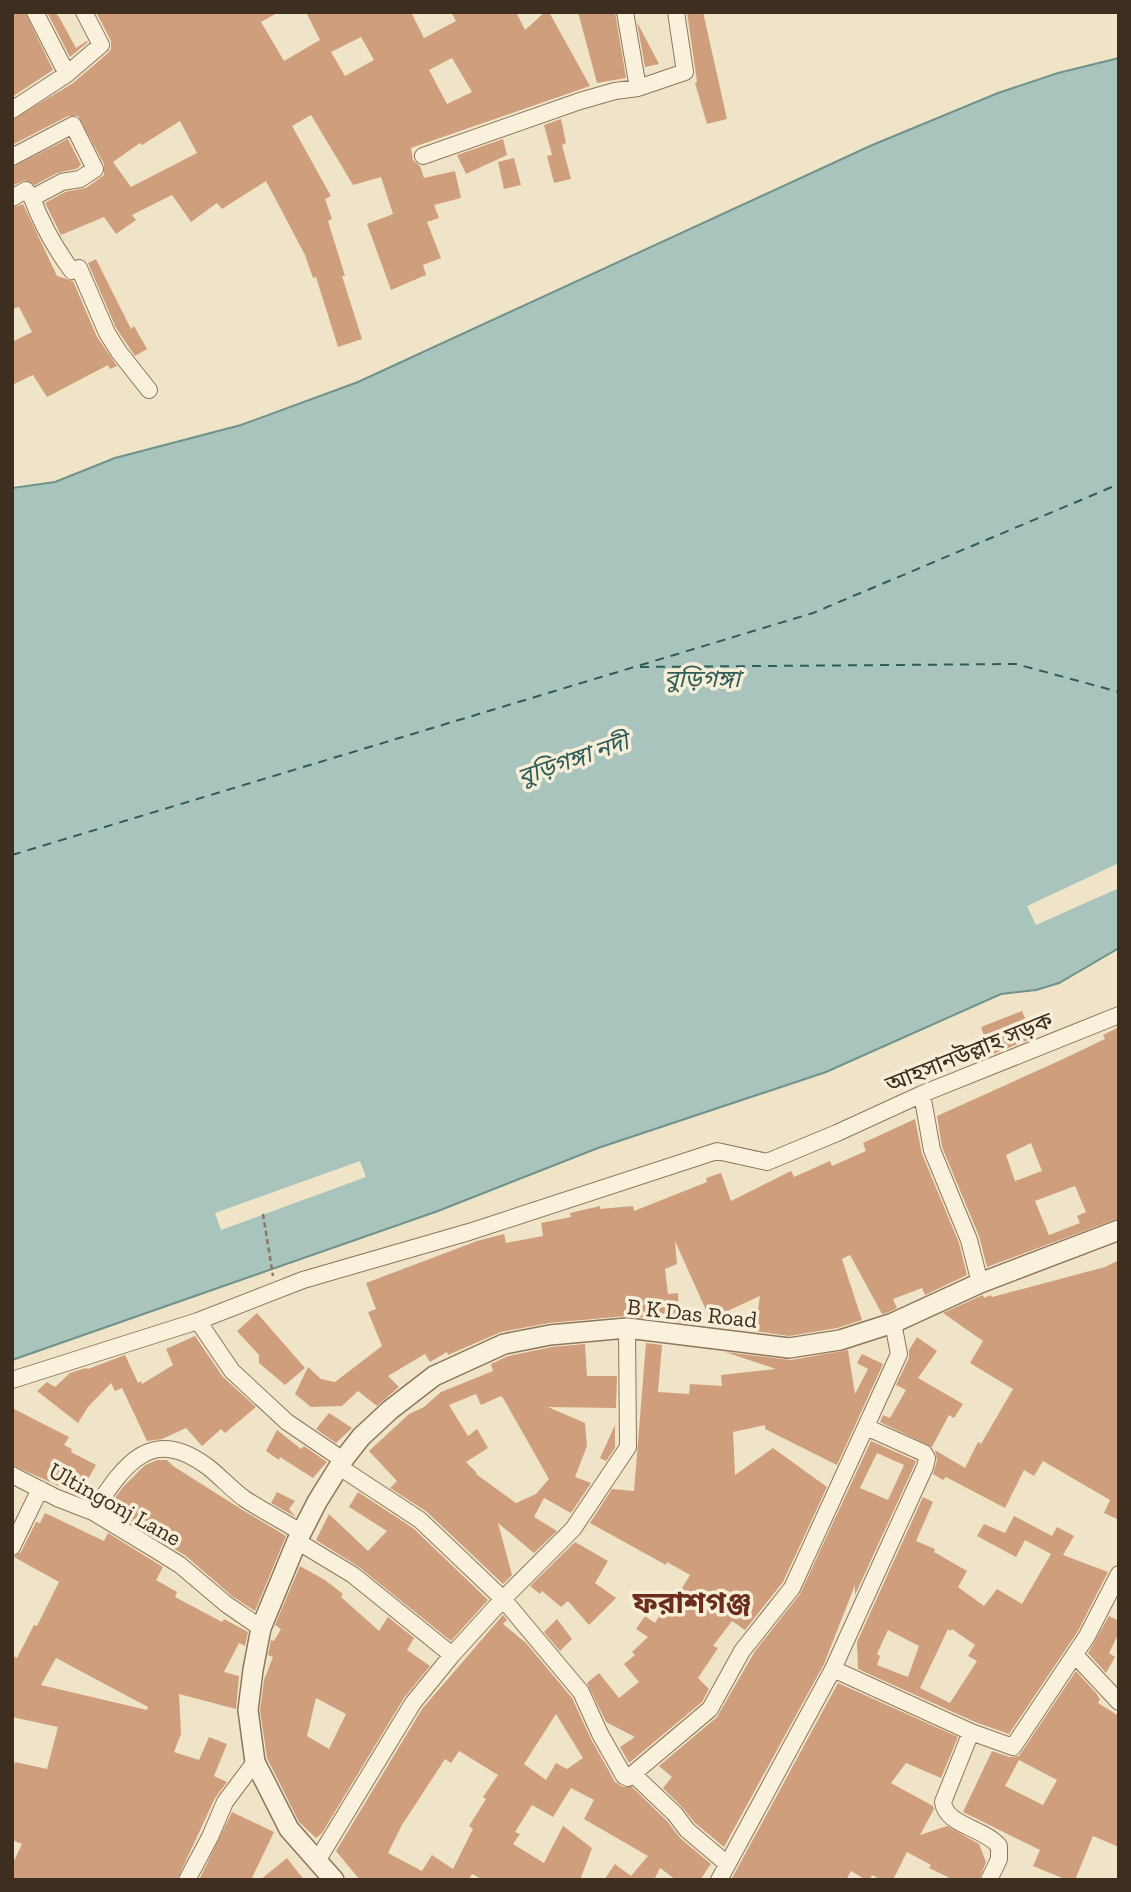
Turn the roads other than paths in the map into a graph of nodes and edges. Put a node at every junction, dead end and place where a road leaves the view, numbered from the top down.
1 (35, 12) edge
2 (84, 12) edge
3 (625, 12) edge
4 (676, 12) edge
5 (66, 74) junction
6 (638, 88) junction
7 (12, 110) edge
8 (423, 156) dead end
9 (12, 157) edge
10 (12, 198) edge
11 (32, 198) junction
12 (149, 390) dead end
13 (1119, 1015) edge
14 (922, 1094) junction
15 (1119, 1230) edge
16 (980, 1283) junction
17 (198, 1321) junction
18 (893, 1322) junction
19 (627, 1328) junction
20 (12, 1380) edge
21 (866, 1427) junction
22 (340, 1463) junction
23 (12, 1475) edge
24 (40, 1489) junction
25 (93, 1512) junction
26 (299, 1537) junction
27 (12, 1547) edge
28 (1119, 1574) edge
29 (503, 1599) junction
30 (261, 1628) junction
31 (452, 1655) junction
32 (1075, 1655) junction
33 (833, 1669) junction
34 (1119, 1702) edge
35 (971, 1732) junction
36 (255, 1762) junction
37 (634, 1774) junction
38 (317, 1861) junction
39 (726, 1863) junction
40 (720, 1879) edge
41 (187, 1880) edge
42 (309, 1880) edge
43 (334, 1880) edge
44 (989, 1880) edge

1 - 5 street
2 - 5 street
3 - 6 street
4 - 6 street
5 - 7 street
6 - 8 street
9 - 11 street
10 - 11 street
11 - 12 street
13 - 14 street, আহসানউল্লাহ সড়ক
14 - 16 street
14 - 17 street, আহসানউল্লাহ সড়ক
15 - 16 street, B K Das Road
16 - 18 street, B K Das Road
17 - 20 street, আহসানউল্লাহ সড়ক
17 - 22 street
18 - 19 street, B K Das Road
18 - 21 street
19 - 22 street, B K Das Road
19 - 29 street
21 - 33 street
21 - 37 street
22 - 26 street, B K Das Road
22 - 29 street
23 - 24 street, Ultingonj Lane
24 - 25 street, Ultingonj Lane
24 - 27 street
25 - 26 street
25 - 30 street, Ultingonj Lane
26 - 30 street, B K Das Road
26 - 31 street
28 - 32 street
29 - 31 street
29 - 37 street
30 - 36 street, B K Das Road
31 - 38 street
32 - 34 street
32 - 35 street
33 - 35 street
33 - 39 street
35 - 44 street
36 - 38 street, B K Das Road
36 - 41 street
37 - 39 street
38 - 42 street
38 - 43 street, B K Das Road
39 - 40 street

